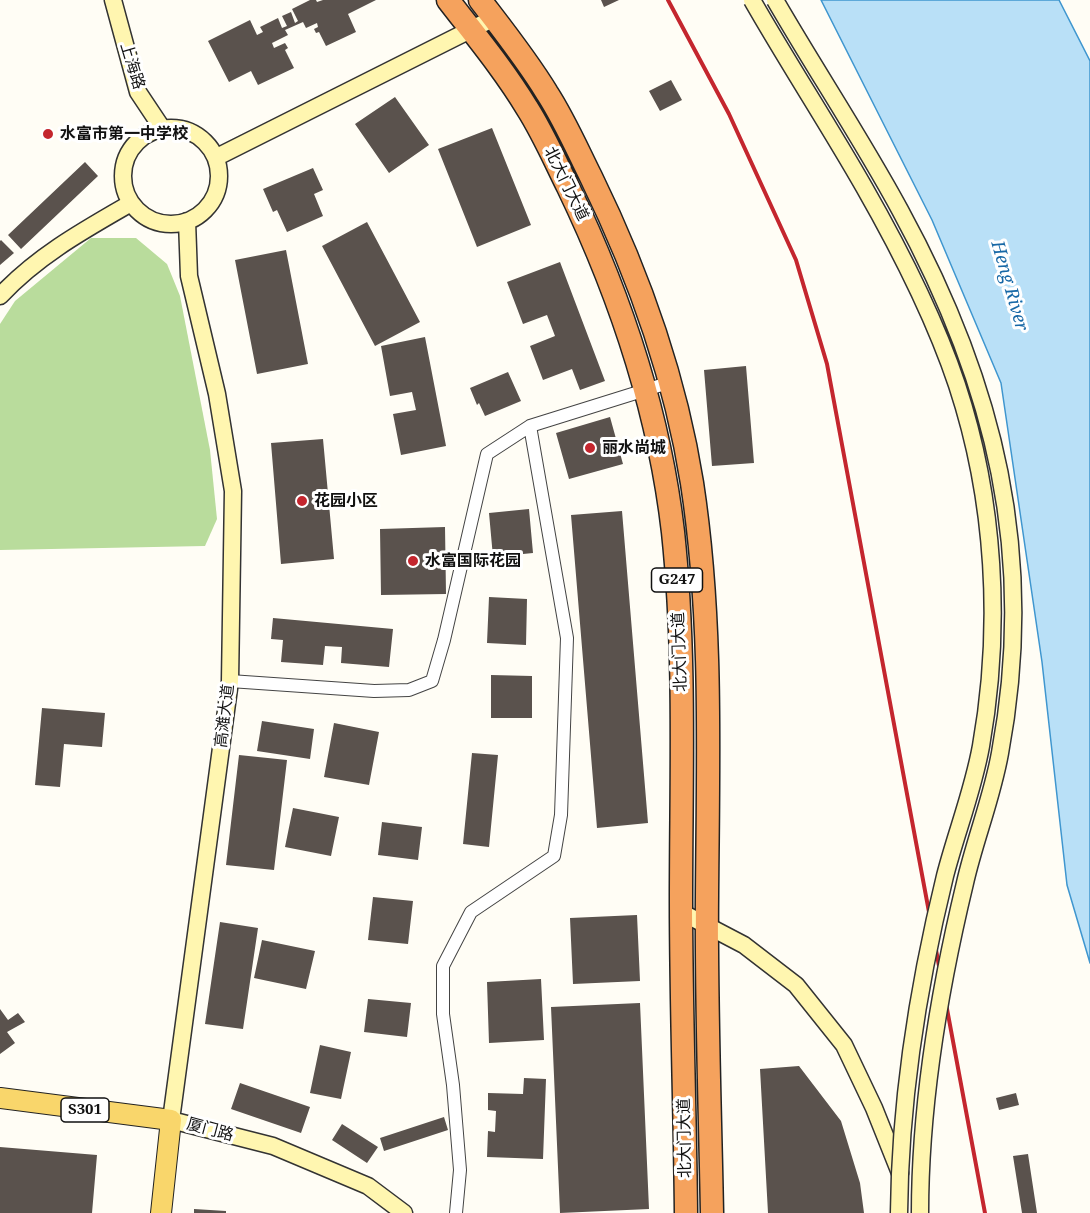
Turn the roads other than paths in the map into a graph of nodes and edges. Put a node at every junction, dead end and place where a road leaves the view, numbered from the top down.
1 (113, 0) edge
2 (448, 0) edge
3 (480, 0) edge
4 (752, 0) edge
5 (776, 0) edge
6 (494, 18) junction
7 (471, 30) junction
8 (162, 128) junction
9 (218, 157) junction
10 (131, 203) junction
11 (187, 221) junction
12 (0, 296) edge
13 (671, 382) junction
14 (646, 390) junction
15 (530, 426) junction
16 (230, 681) junction
17 (681, 912) junction
18 (707, 925) junction
19 (0, 1098) edge
20 (171, 1120) junction
21 (900, 1168) junction
22 (161, 1213) edge
23 (404, 1213) edge
24 (456, 1213) edge
25 (686, 1213) edge
26 (712, 1213) edge
27 (899, 1213) edge
28 (907, 1213) edge
29 (920, 1213) edge
30 (928, 1213) edge

1 - 8 main road, 上海路
2 - 7 highway, 北大门大道 / G247
3 - 6 highway, 北大门大道 / G247
4 - 27 main road, bridge
5 - 29 main road, bridge
6 - 7 main road
6 - 13 highway, 北大门大道 / G247
7 - 9 main road
7 - 14 highway, 北大门大道 / G247
8 - 9 main road
8 - 10 main road
9 - 11 main road
10 - 11 main road
10 - 12 main road
11 - 16 main road, 高滩大道
13 - 14 street
13 - 18 highway, 北大门大道 / G247
14 - 15 street
14 - 17 highway, 北大门大道 / G247
15 - 16 street
15 - 24 street
16 - 20 main road, 高滩大道
17 - 18 main road
17 - 25 highway, 北大门大道 / G247
18 - 21 main road
18 - 26 highway, 北大门大道 / G247
19 - 20 main road, 厦门路 / S301
20 - 22 main road, 高滩大道
20 - 23 main road, 厦门路
21 - 28 main road
21 - 30 street

